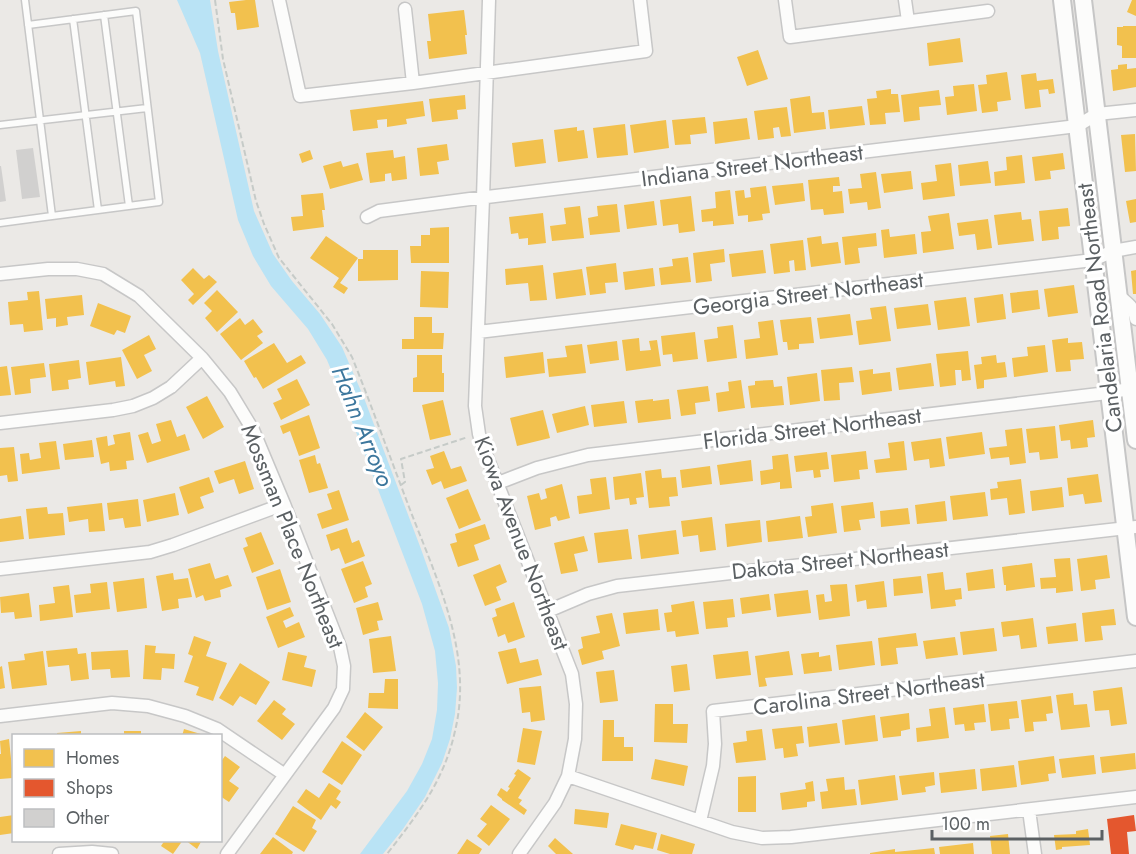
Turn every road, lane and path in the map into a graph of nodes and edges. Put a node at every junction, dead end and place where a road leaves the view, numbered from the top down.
1 (25, 0) edge
2 (215, 0) edge
3 (279, 0) edge
4 (489, 0) edge
5 (640, 0) edge
6 (785, 0) edge
7 (905, 0) edge
8 (1062, 0) edge
9 (1083, 0) edge
10 (405, 9) dead end
11 (988, 11) dead end
12 (104, 15) junction
13 (73, 19) junction
14 (908, 21) junction
15 (28, 25) junction
16 (486, 72) junction
17 (413, 83) junction
18 (147, 108) junction
19 (117, 111) junction
20 (1136, 111) edge
21 (1097, 114) junction
22 (86, 115) junction
23 (40, 120) junction
24 (0, 125) edge
25 (1077, 126) junction
26 (483, 198) junction
27 (129, 206) junction
28 (98, 210) junction
29 (52, 216) junction
30 (367, 217) dead end
31 (0, 223) edge
32 (1136, 247) edge
33 (1113, 251) junction
34 (1093, 260) junction
35 (0, 274) edge
36 (1119, 296) junction
37 (1136, 319) edge
38 (478, 332) junction
39 (202, 358) junction
40 (1130, 389) junction
41 (1109, 393) junction
42 (0, 423) edge
43 (479, 434) junction
44 (1136, 440) edge
45 (498, 483) junction
46 (401, 485) junction
47 (284, 504) junction
48 (1131, 527) edge
49 (0, 569) edge
50 (548, 611) junction
51 (1136, 616) edge
52 (1136, 661) edge
53 (0, 716) edge
54 (285, 775) junction
55 (568, 776) junction
56 (1136, 797) edge
57 (1029, 810) junction
58 (700, 821) junction
59 (59, 854) edge
60 (112, 854) edge
61 (227, 854) edge
62 (387, 854) edge
63 (519, 854) edge
64 (1035, 854) edge

1 - 15 lane
2 - 46 path
3 - 17 street
4 - 16 street, Kiowa Avenue Northeast
5 - 16 street
6 - 14 street
7 - 14 street
8 - 25 main road, Candelaria Road Northeast
9 - 21 main road, Candelaria Road Northeast
10 - 17 street
11 - 14 street
12 - 13 lane
12 - 18 lane
12 - 19 lane
13 - 15 lane
13 - 22 lane
15 - 23 lane
16 - 17 street
16 - 26 street, Kiowa Avenue Northeast
18 - 19 lane
18 - 27 lane
19 - 22 lane
19 - 27 lane
20 - 21 street, Indiana Street Northeast
21 - 25 street, Indiana Street Northeast
21 - 33 main road, Candelaria Road Northeast
22 - 23 lane
22 - 28 lane
23 - 24 lane
23 - 29 lane
25 - 26 street, Indiana Street Northeast
25 - 34 main road, Candelaria Road Northeast
26 - 30 street, Indiana Street Northeast
26 - 38 street, Kiowa Avenue Northeast
27 - 28 lane
28 - 29 lane
29 - 31 lane
32 - 33 street, Georgia Street Northeast
33 - 34 street, Georgia Street Northeast
33 - 36 main road, Candelaria Road Northeast
34 - 38 street, Georgia Street Northeast
34 - 41 main road, Candelaria Road Northeast
35 - 39 street, Mossman Place Northeast
36 - 37 street
36 - 40 main road, Candelaria Road Northeast
38 - 43 street, Kiowa Avenue Northeast
39 - 42 street
39 - 47 street, Mossman Place Northeast
40 - 41 street, Florida Street Northeast
40 - 44 main road, Candelaria Road Northeast
41 - 45 street, Florida Street Northeast
41 - 48 main road, Candelaria Road Northeast
43 - 45 street, Kiowa Avenue Northeast
43 - 46 path
45 - 50 street, Kiowa Avenue Northeast
46 - 62 path
47 - 49 street
47 - 54 street, Mossman Place Northeast
48 - 50 street, Dakota Street Northeast
48 - 51 main road, Candelaria Road Northeast
50 - 55 street, Kiowa Avenue Northeast
52 - 58 street, Carolina Street Northeast
53 - 54 street
54 - 61 street, Mossman Place Northeast
55 - 58 street
55 - 63 street, Kiowa Avenue Northeast
56 - 57 street
57 - 58 street
57 - 64 street
59 - 60 street

